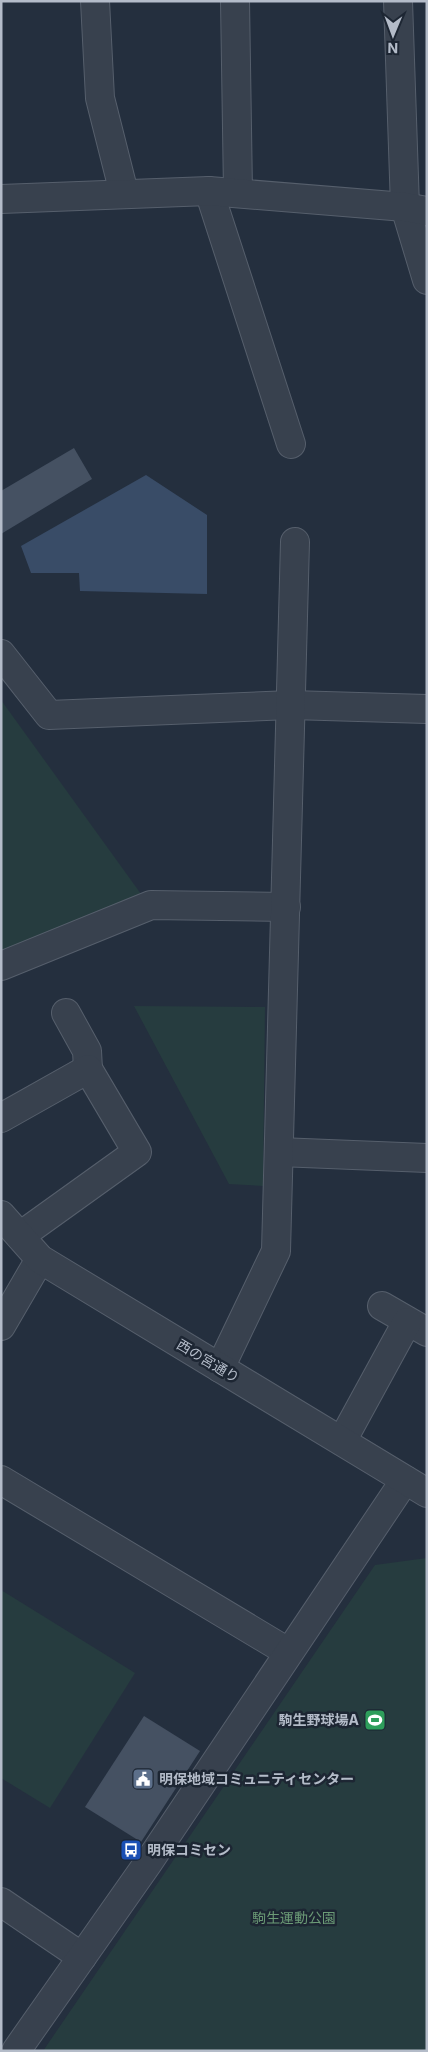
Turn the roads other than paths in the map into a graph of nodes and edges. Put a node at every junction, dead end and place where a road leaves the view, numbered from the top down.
1 (95, 1) edge
2 (235, 1) edge
3 (398, 1) edge
4 (209, 191) junction
5 (124, 192) junction
6 (238, 192) junction
7 (1, 199) edge
8 (416, 209) edge
9 (427, 280) edge
10 (291, 444) dead end
11 (295, 542) dead end
12 (1, 654) edge
13 (291, 705) junction
14 (427, 709) edge
15 (286, 907) junction
16 (1, 966) edge
17 (66, 1013) dead end
18 (88, 1070) junction
19 (1, 1118) edge
20 (278, 1152) junction
21 (427, 1158) edge
22 (1, 1215) edge
23 (20, 1236) junction
24 (40, 1259) junction
25 (382, 1306) dead end
26 (1, 1326) edge
27 (417, 1327) edge
28 (220, 1368) junction
29 (342, 1441) junction
30 (1, 1480) edge
31 (416, 1486) edge
32 (288, 1652) junction
33 (1, 1902) edge
34 (82, 1958) junction
35 (16, 2051) edge

1 - 5 street
2 - 6 street
3 - 8 street
4 - 5 street
4 - 6 street
4 - 10 street
5 - 7 street
6 - 8 street
8 - 9 street
11 - 13 street
12 - 13 street
13 - 14 street
13 - 15 street
15 - 16 street
15 - 20 street
17 - 18 street
18 - 19 street
18 - 23 street
20 - 21 street
20 - 28 street
22 - 23 street, 西の宮通り
23 - 24 street, 西の宮通り
24 - 26 street
24 - 28 street, 西の宮通り
25 - 27 street
27 - 29 street
28 - 29 street, 西の宮通り
29 - 31 street, 西の宮通り
30 - 32 street
31 - 32 street
32 - 34 street
33 - 34 street
34 - 35 street

